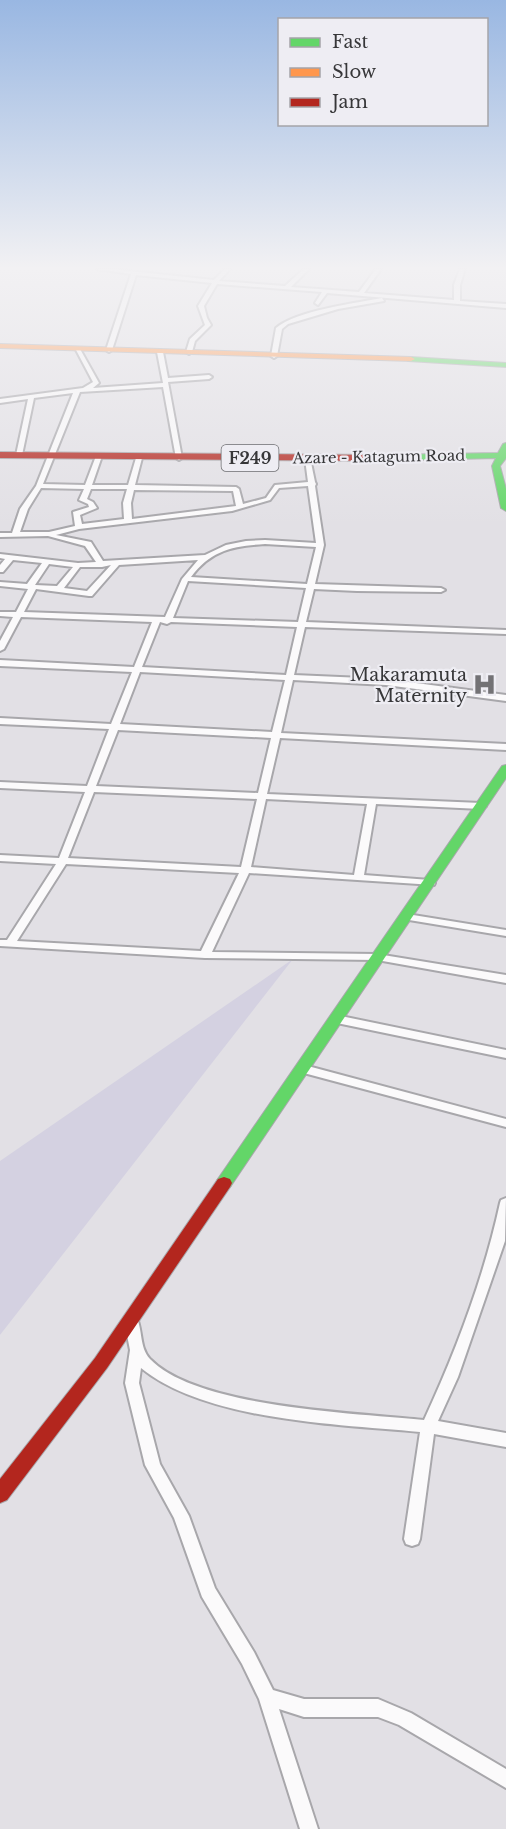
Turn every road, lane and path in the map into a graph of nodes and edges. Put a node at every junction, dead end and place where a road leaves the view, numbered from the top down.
1 (80, 354) edge
2 (160, 354) edge
3 (239, 354) edge
4 (274, 356) joint
5 (503, 363) edge
6 (209, 377) dead end
7 (166, 383) junction
8 (93, 388) junction
9 (81, 391) junction
10 (31, 398) junction
11 (0, 401) edge
12 (504, 452) edge
13 (0, 455) edge
14 (19, 455) junction
15 (52, 456) junction
16 (99, 456) junction
17 (139, 458) junction
18 (179, 458) junction
19 (308, 459) junction
20 (313, 484) junction
21 (39, 486) junction
22 (88, 487) junction
23 (131, 487) junction
24 (240, 506) junction
25 (506, 508) edge
26 (128, 520) junction
27 (79, 526) junction
28 (49, 534) junction
29 (0, 535) edge
30 (15, 536) junction
31 (320, 545) junction
32 (0, 556) edge
33 (204, 557) junction
34 (10, 558) junction
35 (46, 563) junction
36 (115, 564) junction
37 (78, 565) junction
38 (102, 565) junction
39 (0, 570) edge
40 (186, 579) junction
41 (0, 584) edge
42 (311, 585) junction
43 (31, 588) junction
44 (59, 589) junction
45 (441, 590) dead end
46 (0, 614) edge
47 (17, 615) junction
48 (156, 621) junction
49 (167, 622) junction
50 (302, 627) junction
51 (506, 632) edge
52 (0, 649) edge
53 (0, 663) edge
54 (137, 670) junction
55 (290, 677) junction
56 (506, 698) edge
57 (0, 721) edge
58 (115, 726) junction
59 (277, 733) junction
60 (506, 747) edge
61 (506, 769) edge
62 (0, 785) edge
63 (90, 789) junction
64 (262, 797) junction
65 (372, 802) junction
66 (481, 806) junction
67 (0, 858) edge
68 (62, 862) junction
69 (245, 870) junction
70 (358, 878) junction
71 (430, 883) junction
72 (407, 917) junction
73 (506, 933) edge
74 (5, 943) edge
75 (205, 955) junction
76 (377, 957) junction
77 (506, 979) edge
78 (336, 1019) junction
79 (506, 1054) edge
80 (304, 1069) junction
81 (506, 1123) edge
82 (506, 1203) edge
83 (502, 1242) edge
84 (131, 1319) junction
85 (136, 1353) junction
86 (428, 1427) junction
87 (506, 1440) edge
88 (0, 1494) edge
89 (412, 1539) dead end
90 (267, 1696) junction
91 (506, 1779) edge
92 (309, 1829) edge

1 - 8 street
2 - 7 street
3 - 4 street
4 - 5 street
6 - 7 street
7 - 8 street
7 - 18 street
8 - 9 street
9 - 10 street
9 - 15 street
10 - 11 street
10 - 14 street
12 - 19 street, Azare - Katagum Road / F249
12 - 25 street
13 - 14 street, Azare - Katagum Road / F249
14 - 15 street, Azare - Katagum Road / F249
15 - 16 street, Azare - Katagum Road / F249
15 - 21 street
16 - 17 street, Azare - Katagum Road / F249
16 - 22 street
17 - 18 street, Azare - Katagum Road / F249
17 - 23 street
18 - 19 street, Azare - Katagum Road / F249
19 - 20 street
20 - 24 street
20 - 31 street
21 - 22 street
21 - 30 street
22 - 23 street
22 - 27 street
23 - 24 street
23 - 26 street
24 - 26 street
26 - 27 street
27 - 28 street
28 - 30 street
28 - 38 street
29 - 30 street
31 - 33 street
31 - 42 street
32 - 34 street
33 - 36 street
33 - 40 street
34 - 35 street
34 - 39 street
35 - 37 street
35 - 43 street
36 - 38 street
36 - 44 street
37 - 38 street
37 - 44 street
40 - 42 street
40 - 49 street
41 - 43 street
42 - 45 street
42 - 50 street
43 - 44 street
43 - 47 street
46 - 47 street
47 - 48 street
47 - 52 street
48 - 49 street
48 - 54 street
49 - 50 street
50 - 51 street
50 - 55 street
53 - 54 street
54 - 55 street
54 - 58 street
55 - 56 street
55 - 59 street
57 - 58 street
58 - 59 street
58 - 63 street
59 - 60 street
59 - 64 street
61 - 66 street
62 - 63 street
63 - 64 street
63 - 68 street
64 - 65 street
64 - 69 street
65 - 66 street
65 - 70 street
66 - 71 street
67 - 68 street
68 - 69 street
68 - 74 street
69 - 70 street
69 - 75 street
70 - 71 street
71 - 72 street
72 - 73 street
72 - 76 street
74 - 75 street
75 - 76 street
76 - 77 street
76 - 78 street
78 - 79 street
78 - 80 street
80 - 81 street
80 - 84 street
82 - 83 street
83 - 86 street
84 - 85 street
84 - 88 street
85 - 86 street
85 - 90 street
86 - 87 street
86 - 89 street
90 - 91 street
90 - 92 street

